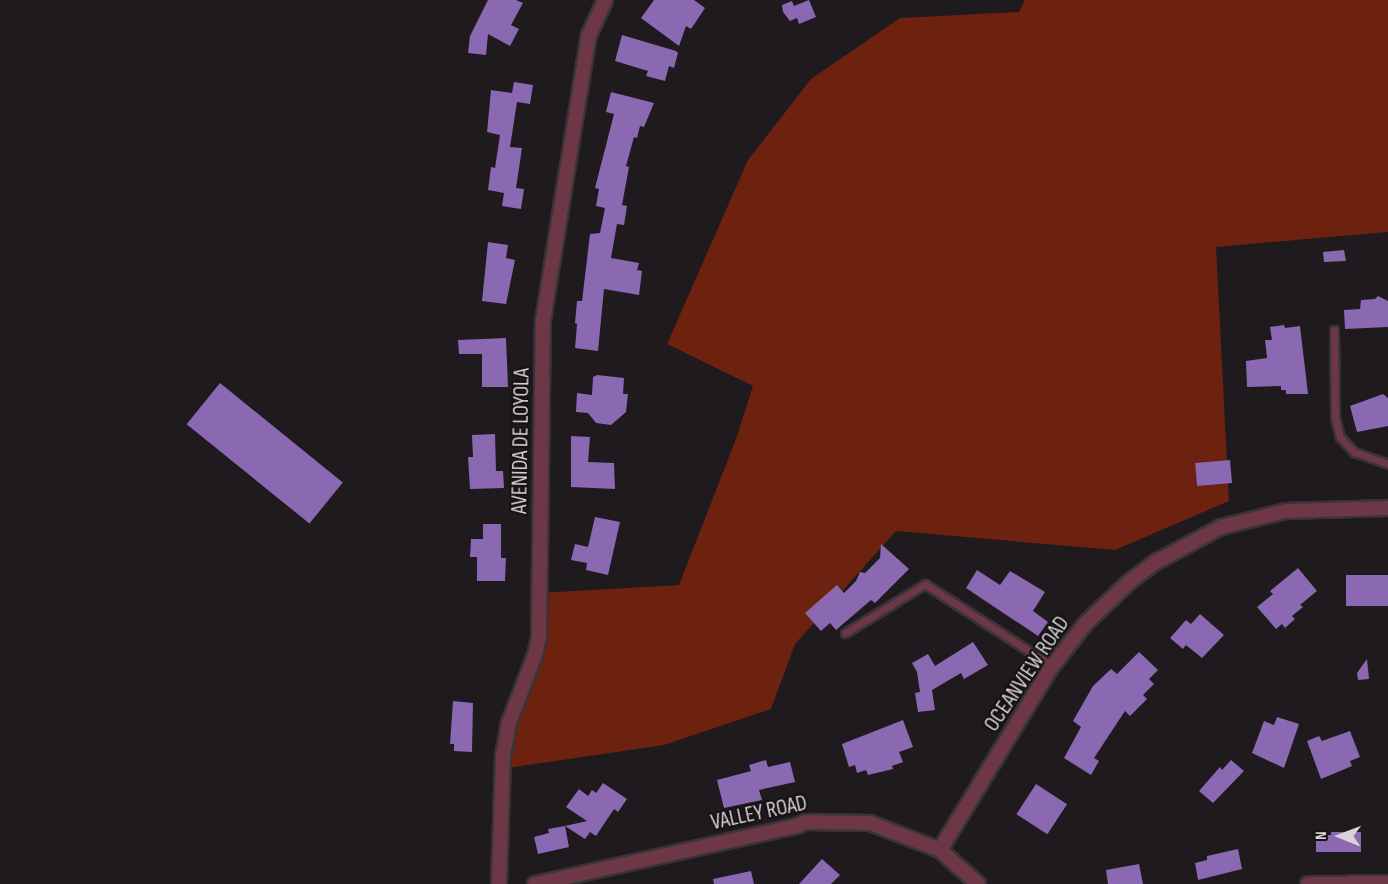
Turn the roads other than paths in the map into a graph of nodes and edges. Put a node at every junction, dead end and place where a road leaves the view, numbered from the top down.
1 (605, 0) edge
2 (1334, 330) dead end
3 (1388, 464) edge
4 (1388, 508) edge
5 (845, 633) dead end
6 (1052, 666) junction
7 (940, 850) junction
8 (1388, 883) edge
9 (499, 884) edge
10 (535, 884) edge
11 (978, 884) edge
12 (1308, 884) edge

1 - 9 street, AVENIDA DE LOYOLA
2 - 3 lane
4 - 6 street, OCEANVIEW ROAD
5 - 6 lane
6 - 7 street, OCEANVIEW ROAD
7 - 10 street, VALLEY ROAD
7 - 11 street, VALLEY ROAD
8 - 12 street

